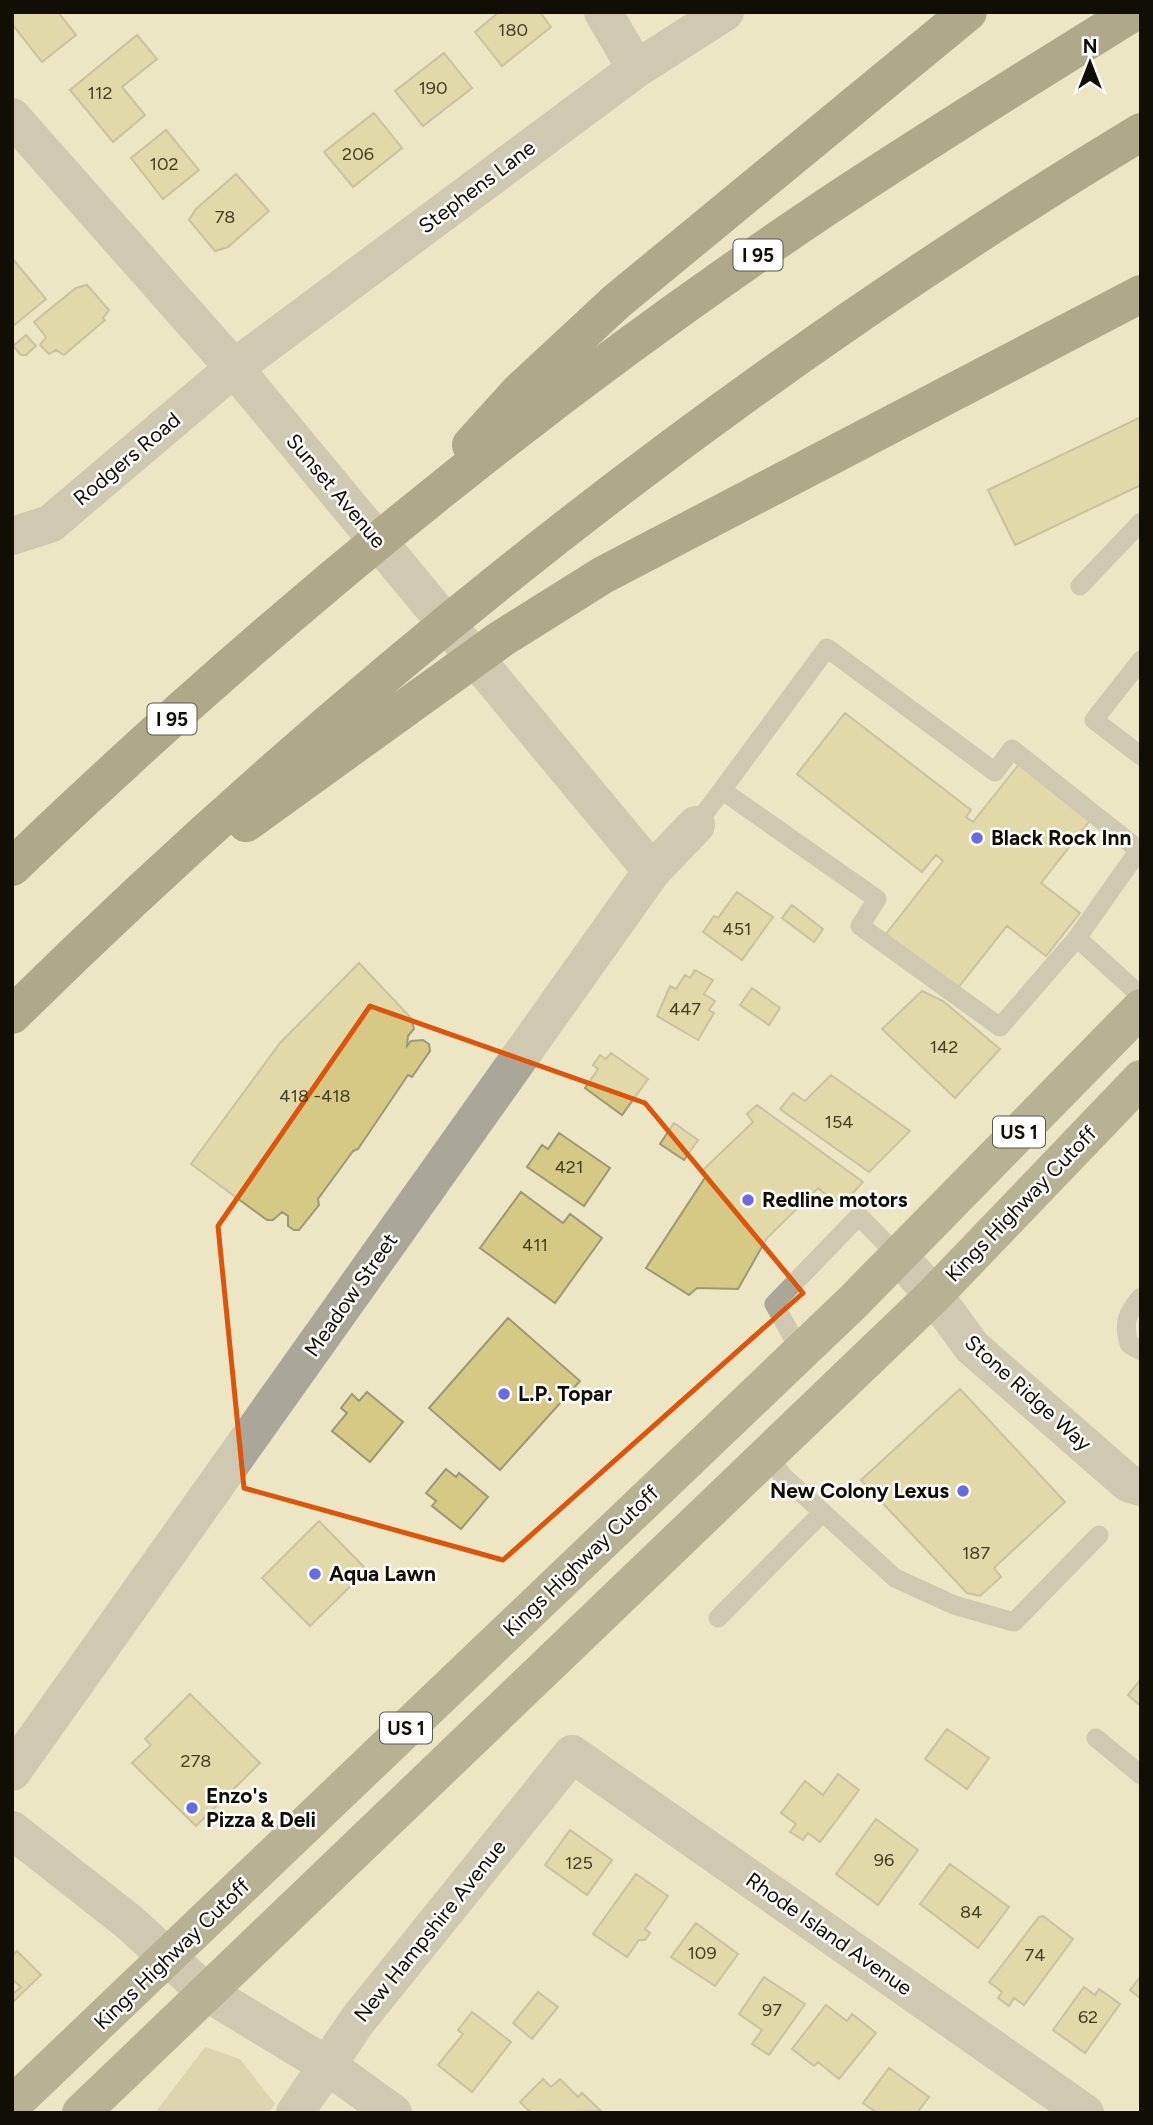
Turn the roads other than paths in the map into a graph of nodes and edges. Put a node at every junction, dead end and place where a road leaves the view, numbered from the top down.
1 (603, 12) edge
2 (725, 12) edge
3 (968, 12) edge
4 (1134, 12) edge
5 (636, 69) junction
6 (12, 117) edge
7 (1141, 132) edge
8 (1141, 294) edge
9 (233, 368) junction
10 (1141, 522) edge
11 (400, 524) junction
12 (12, 536) edge
13 (1080, 586) dead end
14 (1141, 660) edge
15 (1141, 755) edge
16 (723, 791) junction
17 (696, 825) joint
18 (1139, 850) edge
19 (12, 867) edge
20 (652, 872) junction
21 (108, 922) junction
22 (1077, 938) junction
23 (1141, 996) edge
24 (1141, 1008) edge
25 (12, 1015) edge
26 (1141, 1079) edge
27 (898, 1256) junction
28 (934, 1294) junction
29 (1141, 1297) edge
30 (800, 1352) junction
31 (1141, 1352) edge
32 (766, 1456) junction
33 (1141, 1487) edge
34 (823, 1512) junction
35 (1100, 1535) dead end
36 (718, 1618) dead end
37 (1096, 1738) dead end
38 (572, 1754) joint
39 (12, 1772) edge
40 (1141, 1775) edge
41 (12, 1830) edge
42 (170, 1958) junction
43 (206, 1992) junction
44 (328, 2066) junction
45 (12, 2105) edge
46 (81, 2113) edge
47 (295, 2113) edge
48 (393, 2113) edge
49 (1085, 2113) edge

1 - 5 street
2 - 5 street, Stephens Lane
3 - 11 highway
4 - 11 highway, I 95
5 - 9 street, Stephens Lane
6 - 9 street, Sunset Avenue
7 - 21 highway
8 - 21 highway
9 - 12 street, Rodgers Road
9 - 20 street, Sunset Avenue
10 - 13 lane
11 - 19 highway, I 95
14 - 15 lane
16 - 17 lane
16 - 18 lane
16 - 22 lane
17 - 20 street, Meadow Street
18 - 22 lane
20 - 39 street, Meadow Street
21 - 25 highway
22 - 23 lane
24 - 27 main road, Kings Highway Cutoff / US 1
26 - 28 main road, Kings Highway Cutoff / US 1
27 - 28 street, Stone Ridge Way
27 - 30 main road, Kings Highway Cutoff / US 1
27 - 30 lane
28 - 32 main road, Kings Highway Cutoff / US 1
28 - 33 street, Stone Ridge Way
29 - 31 lane
30 - 42 main road, Kings Highway Cutoff / US 1
32 - 34 lane
32 - 43 main road, Kings Highway Cutoff / US 1
34 - 35 lane
34 - 36 lane
37 - 40 lane
38 - 44 street, New Hampshire Avenue
38 - 49 street, Rhode Island Avenue
41 - 42 street
42 - 43 street
42 - 45 main road, Kings Highway Cutoff / US 1
43 - 44 street
43 - 46 main road, Kings Highway Cutoff / US 1
44 - 47 street, New Hampshire Avenue
44 - 48 street

